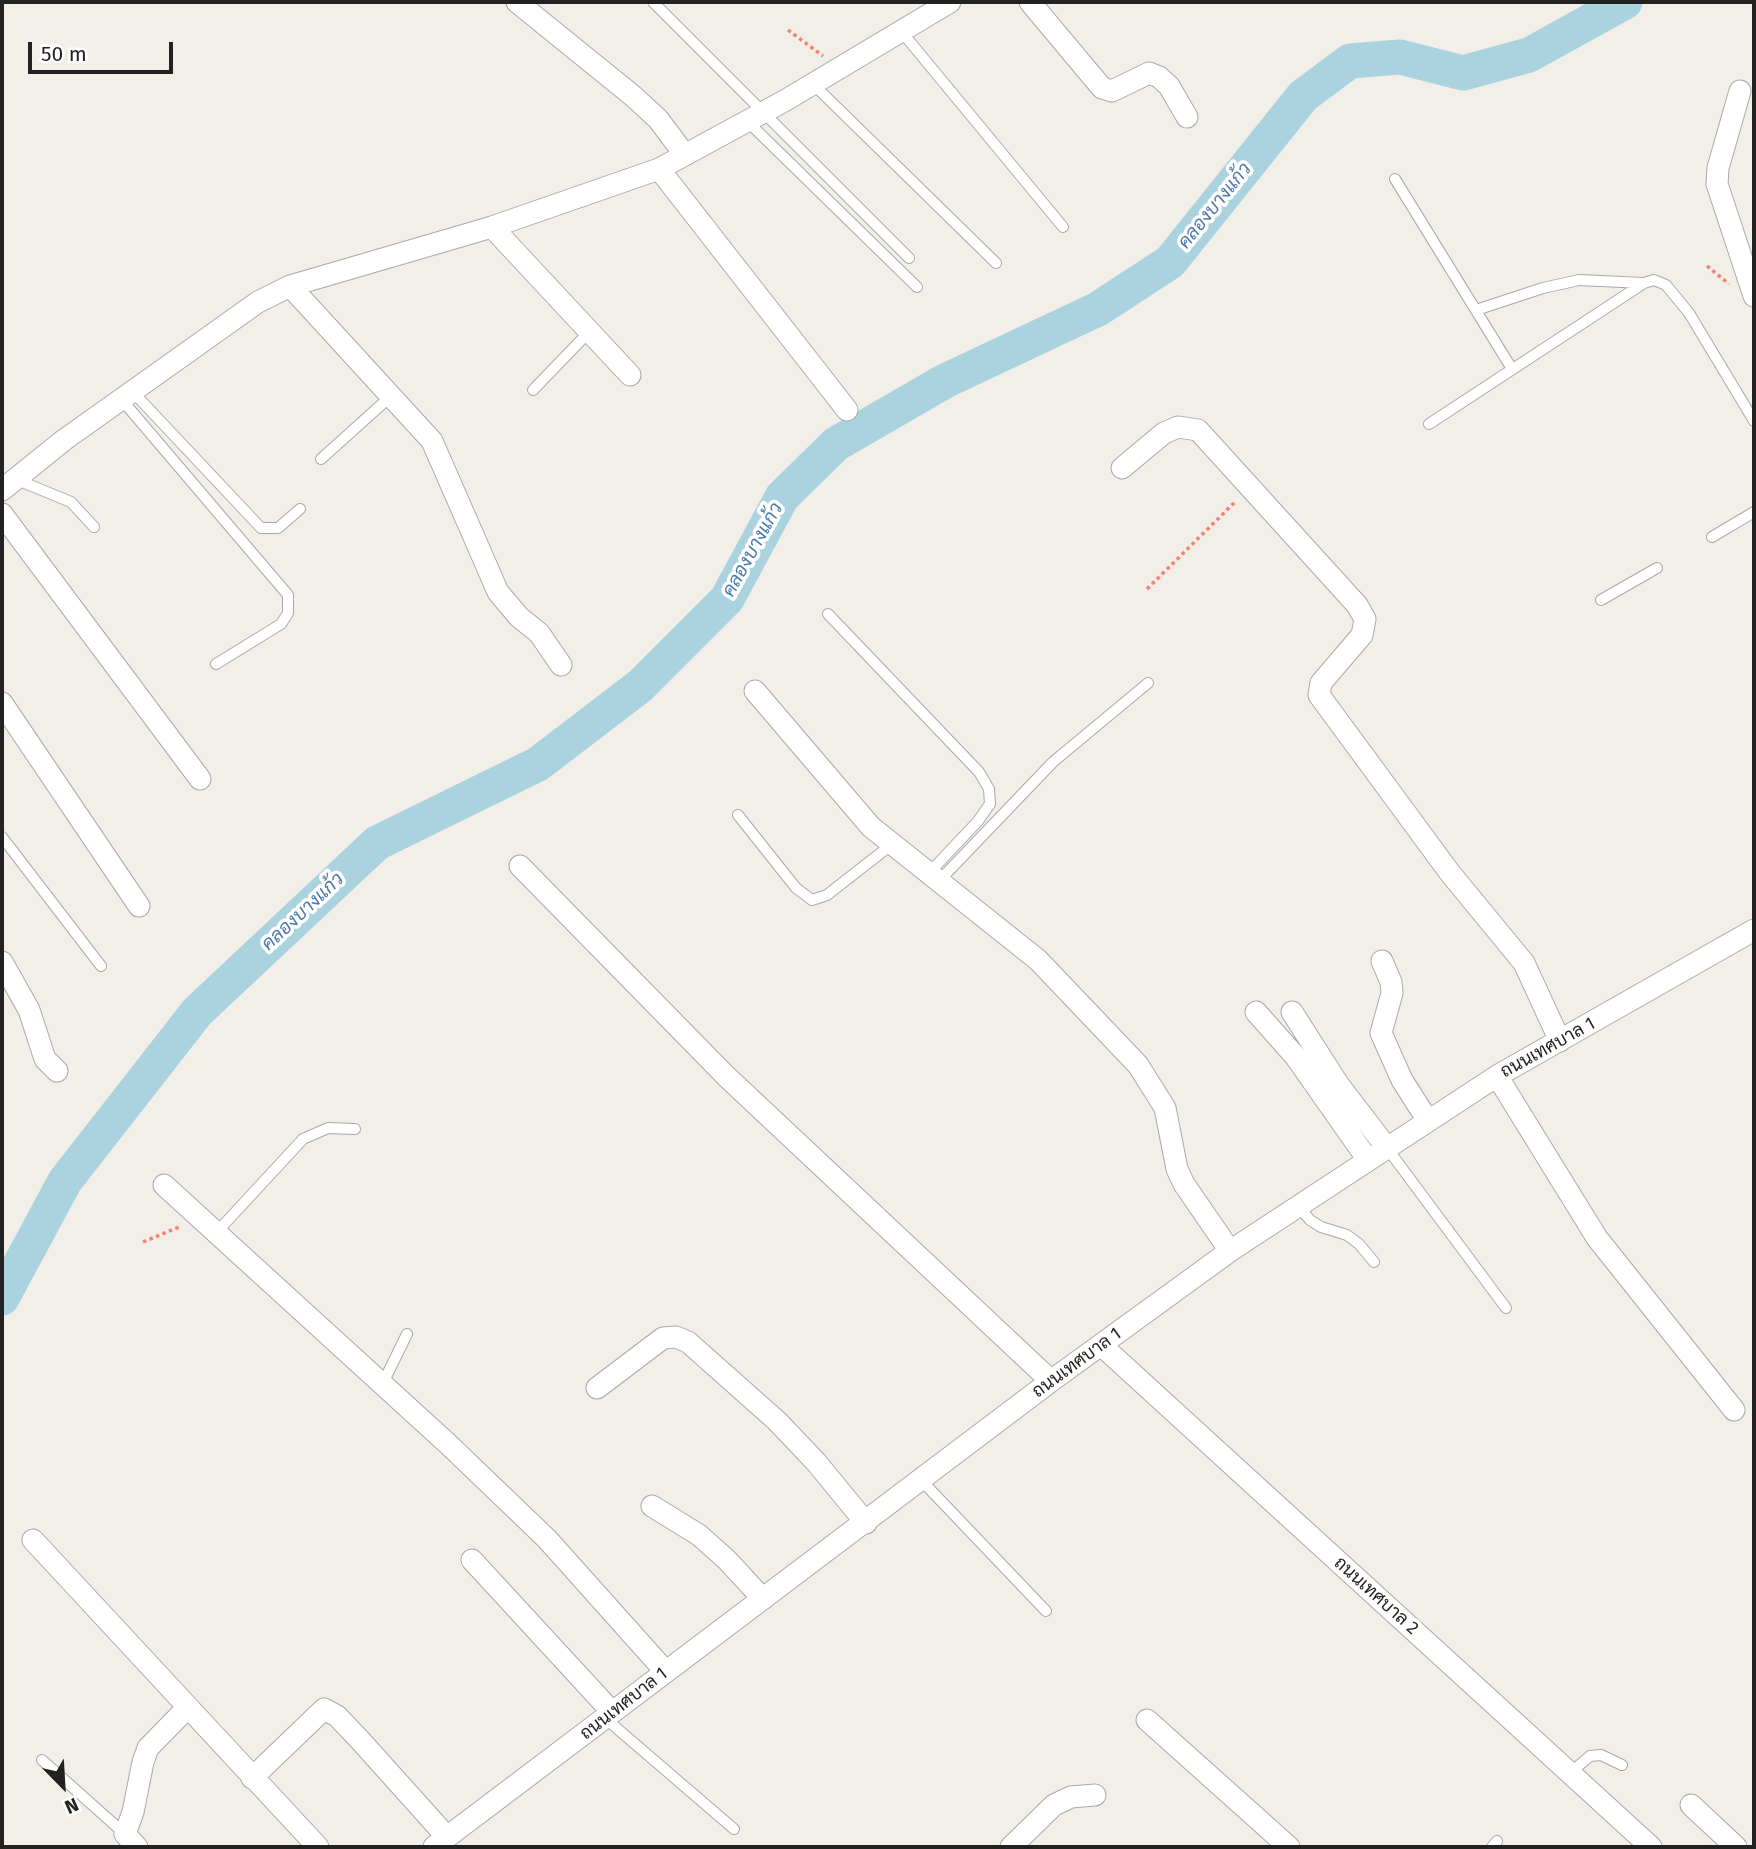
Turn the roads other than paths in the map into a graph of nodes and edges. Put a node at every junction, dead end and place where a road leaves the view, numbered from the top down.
1 (517, 2) edge
2 (653, 2) edge
3 (950, 2) edge
4 (1030, 2) edge
5 (901, 31) junction
6 (813, 84) junction
7 (1740, 91) dead end
8 (755, 117) junction
9 (1186, 117) dead end
10 (685, 155) junction
11 (659, 169) junction
12 (1395, 179) dead end
13 (492, 227) junction
14 (1063, 227) dead end
15 (909, 258) dead end
16 (996, 263) dead end
17 (1644, 283) junction
18 (290, 286) junction
19 (917, 287) dead end
20 (1754, 296) edge
21 (1476, 310) junction
22 (589, 332) junction
23 (1512, 369) junction
24 (630, 375) dead end
25 (533, 390) dead end
26 (127, 396) junction
27 (391, 396) junction
28 (846, 410) dead end
29 (1754, 421) edge
30 (1429, 424) dead end
31 (321, 459) dead end
32 (1122, 468) dead end
33 (8, 484) edge
34 (300, 509) dead end
35 (1754, 512) edge
36 (2, 514) edge
37 (94, 527) dead end
38 (1712, 537) dead end
39 (1657, 568) dead end
40 (1601, 600) dead end
41 (828, 614) dead end
42 (216, 664) dead end
43 (561, 665) dead end
44 (1148, 683) dead end
45 (755, 691) dead end
46 (2, 703) edge
47 (200, 779) dead end
48 (738, 815) dead end
49 (2, 838) edge
50 (891, 845) junction
51 (520, 866) dead end
52 (934, 877) junction
53 (139, 906) dead end
54 (1754, 930) edge
55 (1382, 961) dead end
56 (2, 962) edge
57 (101, 966) dead end
58 (1256, 1012) dead end
59 (1292, 1012) dead end
60 (1560, 1041) junction
61 (57, 1071) dead end
62 (1497, 1076) junction
63 (1428, 1121) junction
64 (355, 1129) dead end
65 (1387, 1148) junction
66 (1368, 1160) junction
67 (164, 1185) dead end
68 (1298, 1206) junction
69 (216, 1233) junction
70 (1230, 1251) junction
71 (1374, 1262) dead end
72 (1506, 1308) dead end
73 (407, 1334) dead end
74 (1101, 1345) junction
75 (1051, 1381) junction
76 (382, 1385) junction
77 (597, 1388) dead end
78 (1734, 1410) dead end
79 (921, 1480) junction
80 (652, 1506) dead end
81 (866, 1523) junction
82 (33, 1540) dead end
83 (472, 1560) dead end
84 (763, 1599) junction
85 (1046, 1611) dead end
86 (666, 1672) junction
87 (188, 1707) junction
88 (609, 1716) junction
89 (1147, 1720) dead end
90 (42, 1759) dead end
91 (1622, 1765) dead end
92 (1570, 1773) junction
93 (252, 1778) junction
94 (1095, 1795) dead end
95 (1691, 1804) dead end
96 (734, 1829) dead end
97 (131, 1841) edge
98 (441, 1842) edge
99 (318, 1847) edge
100 (1011, 1847) edge
101 (1289, 1847) edge
102 (1651, 1847) edge
103 (1736, 1847) edge

1 - 10 street
2 - 8 lane
3 - 5 street
4 - 9 street
5 - 6 street
5 - 14 lane
6 - 8 street
6 - 16 lane
7 - 20 street
8 - 10 street
8 - 15 lane
8 - 19 lane
10 - 11 street
11 - 13 street
11 - 28 street
12 - 21 lane
13 - 18 street
13 - 22 street
17 - 21 lane
17 - 23 lane
17 - 29 lane
18 - 26 street
18 - 27 street
21 - 23 lane
22 - 24 street
22 - 25 lane
23 - 30 lane
26 - 33 street
26 - 34 lane
26 - 42 lane
27 - 31 lane
27 - 43 street
32 - 60 street
33 - 37 lane
35 - 38 lane
36 - 47 street
39 - 40 lane
41 - 52 lane
44 - 52 lane
45 - 50 street
46 - 53 street
48 - 50 lane
49 - 57 lane
50 - 52 street
51 - 75 street
52 - 70 street
54 - 60 street, ถนนเทศบาล 1
55 - 63 street
56 - 61 street
58 - 66 street
59 - 65 street
60 - 62 street, ถนนเทศบาล 1
62 - 63 street, ถนนเทศบาล 1
62 - 78 street
63 - 65 street, ถนนเทศบาล 1
64 - 69 lane
65 - 66 street, ถนนเทศบาล 1
65 - 72 lane
66 - 68 street, ถนนเทศบาล 1
67 - 69 street
68 - 70 street, ถนนเทศบาล 1
68 - 71 lane
69 - 76 street
70 - 74 street, ถนนเทศบาล 1
73 - 76 lane
74 - 75 street, ถนนเทศบาล 1
74 - 92 street, ถนนเทศบาล 2
75 - 79 street, ถนนเทศบาล 1
76 - 86 street
77 - 81 street
79 - 81 street, ถนนเทศบาล 1
79 - 85 lane
80 - 84 street
81 - 84 street, ถนนเทศบาล 1
82 - 87 street
83 - 88 street
84 - 86 street, ถนนเทศบาล 1
86 - 88 street, ถนนเทศบาล 1
87 - 93 street
87 - 97 street
88 - 96 lane
88 - 98 street, ถนนเทศบาล 1
89 - 101 street
90 - 97 lane
91 - 92 lane
92 - 102 street, ถนนเทศบาล 2
93 - 98 street
93 - 99 street
94 - 100 street
95 - 103 street

